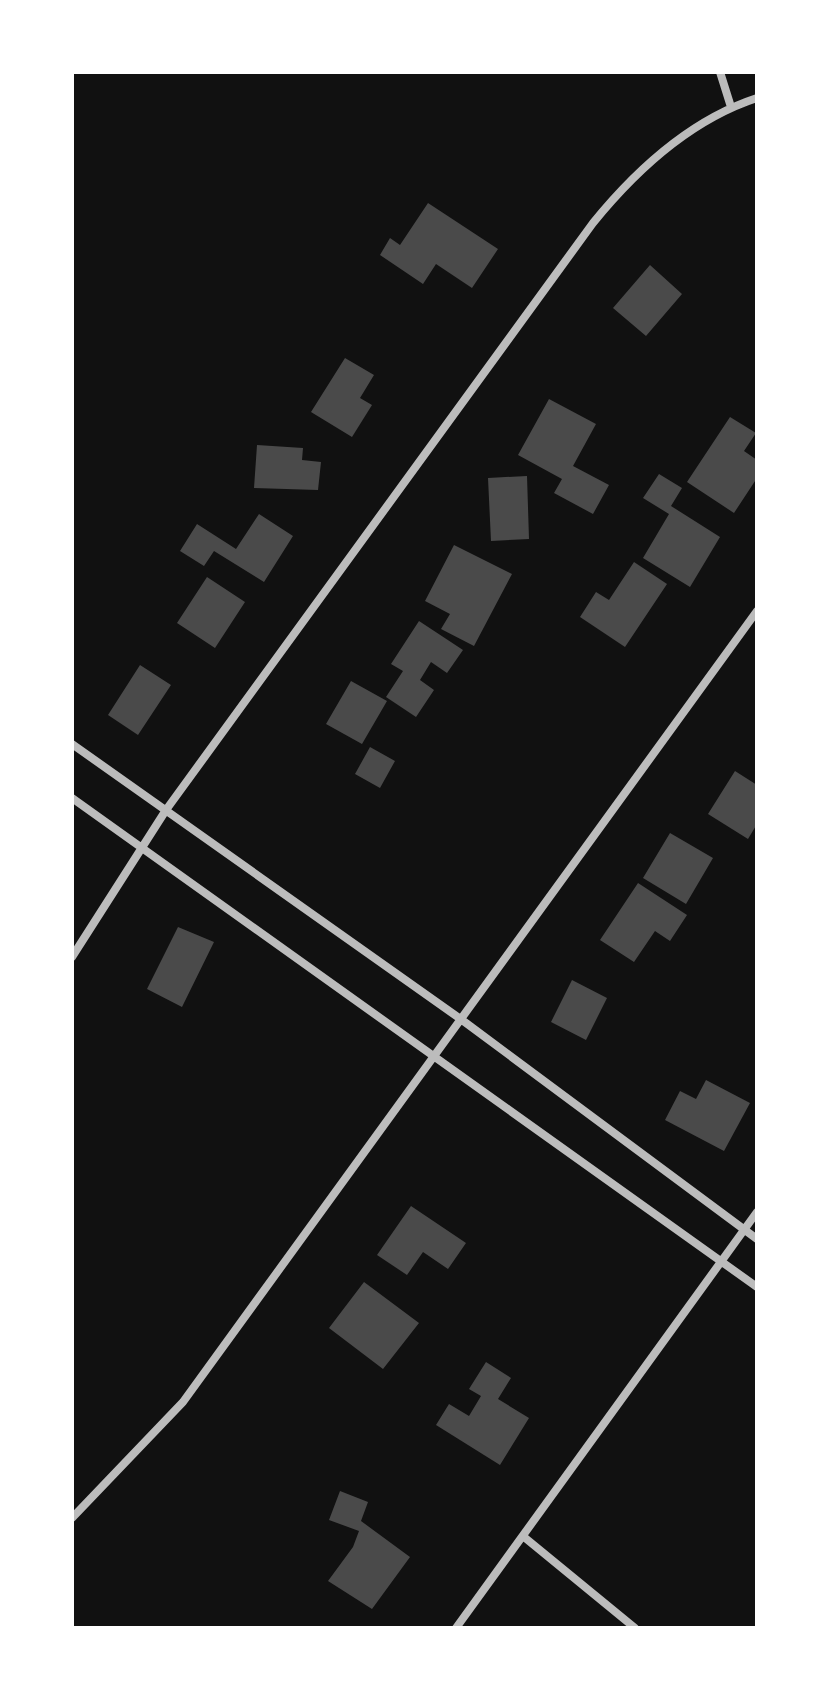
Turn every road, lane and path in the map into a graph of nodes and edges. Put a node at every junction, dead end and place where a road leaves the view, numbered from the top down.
1 (720, 72) edge
2 (757, 98) edge
3 (731, 107) junction
4 (757, 611) edge
5 (72, 744) edge
6 (72, 798) edge
7 (166, 810) junction
8 (143, 848) junction
9 (72, 957) edge
10 (462, 1020) junction
11 (436, 1055) junction
12 (757, 1212) edge
13 (744, 1230) junction
14 (757, 1239) edge
15 (722, 1261) junction
16 (757, 1287) edge
17 (72, 1518) edge
18 (524, 1537) junction
19 (456, 1628) edge
20 (635, 1628) edge

1 - 3 street
2 - 3 street
3 - 7 street
4 - 10 street
5 - 7 street
6 - 8 street
7 - 8 street
7 - 10 street
8 - 9 street
8 - 11 street
10 - 11 street
10 - 13 street
11 - 15 street
11 - 17 street
12 - 13 street
13 - 14 street
13 - 15 street
15 - 16 street
15 - 18 street
18 - 19 street
18 - 20 street

